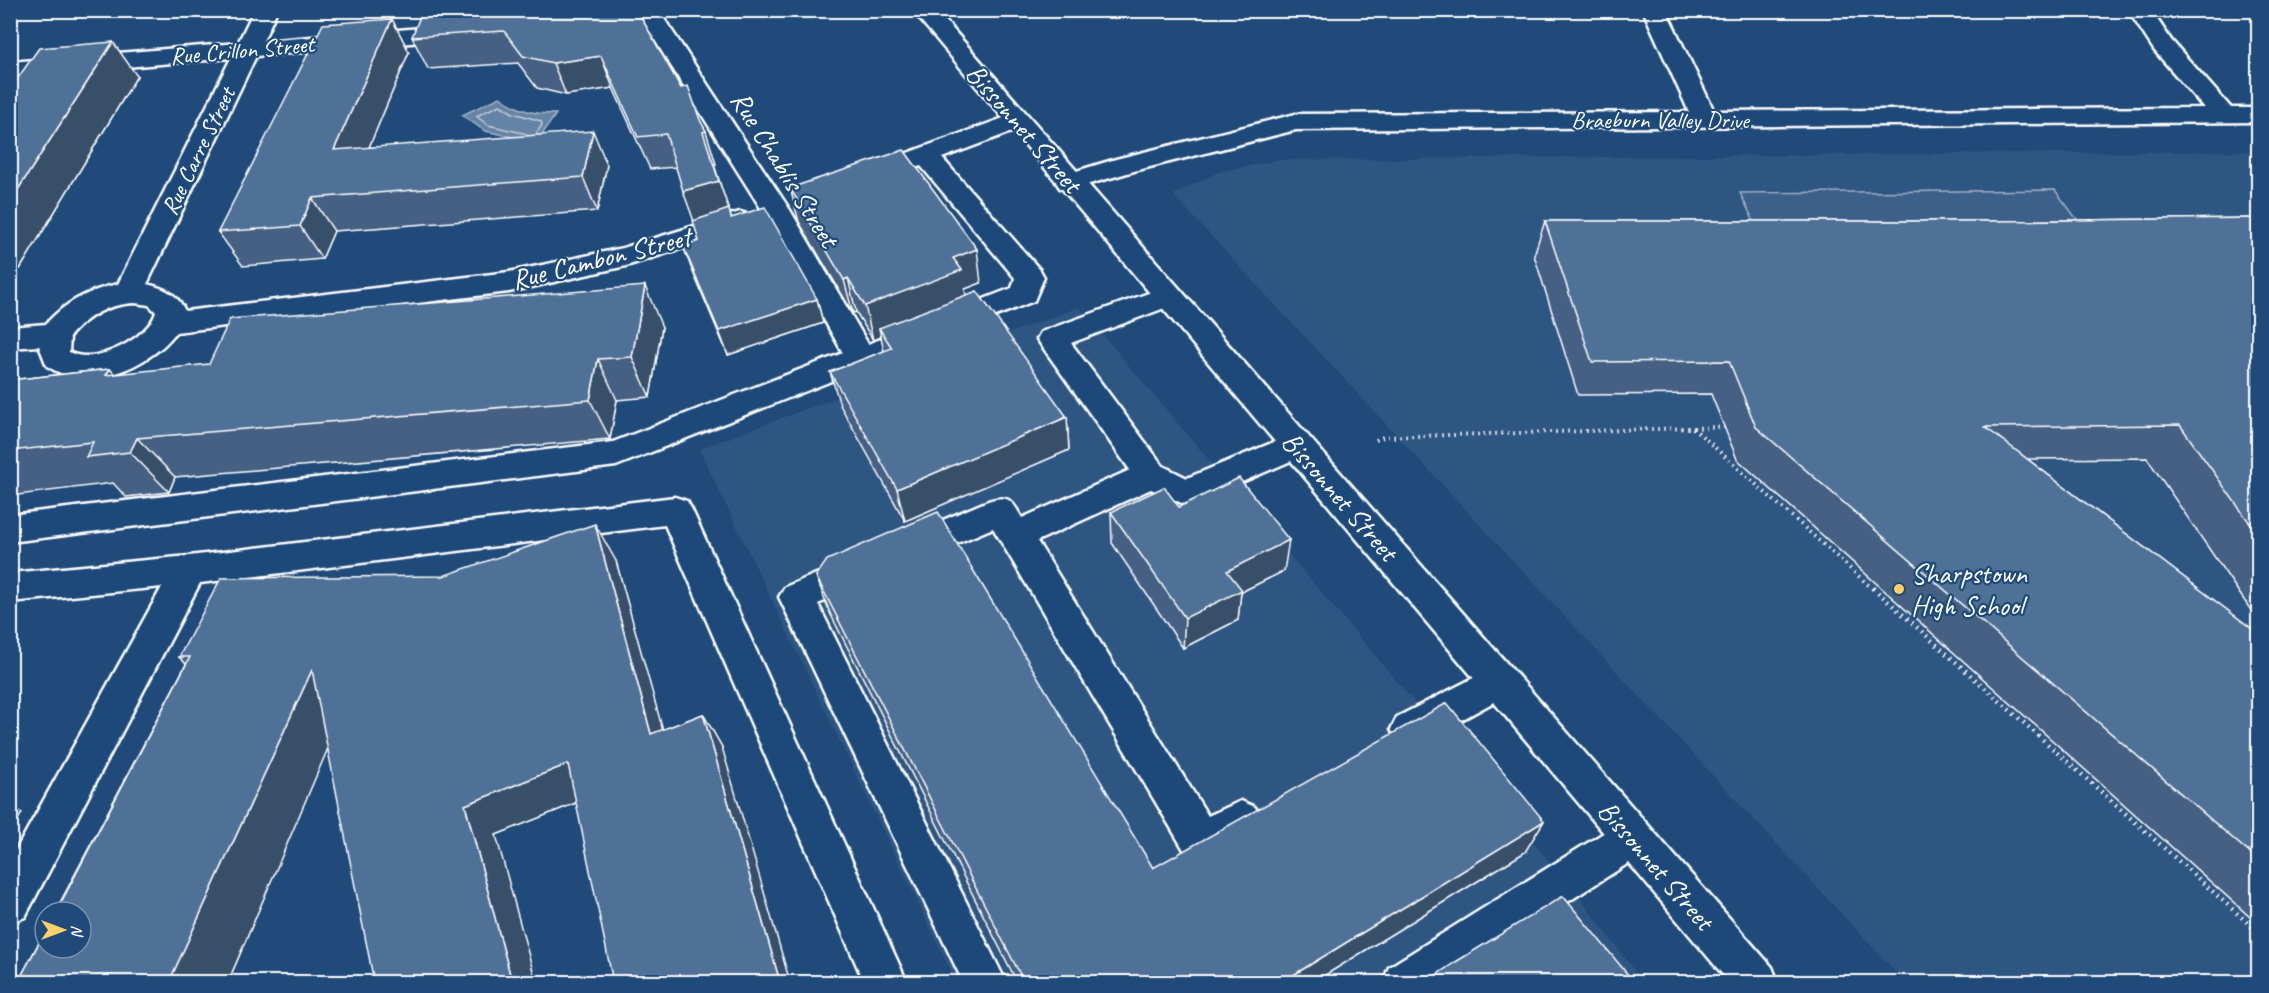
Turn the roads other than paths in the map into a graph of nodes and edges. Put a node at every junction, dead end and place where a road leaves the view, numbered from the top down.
1 (266, 10) edge
2 (923, 10) edge
3 (1654, 10) edge
4 (2139, 10) edge
5 (579, 21) edge
6 (484, 29) edge
7 (247, 49) junction
8 (11, 71) edge
9 (2224, 115) junction
10 (2259, 115) edge
11 (1705, 119) junction
12 (1018, 121) junction
13 (926, 156) junction
14 (883, 171) edge
15 (1069, 182) junction
16 (787, 206) junction
17 (129, 292) junction
18 (1168, 296) junction
19 (168, 323) junction
20 (55, 334) junction
21 (10, 338) edge
22 (861, 358) junction
23 (1296, 445) junction
24 (1151, 475) junction
25 (10, 529) edge
26 (1017, 535) junction
27 (189, 570) junction
28 (10, 588) edge
29 (1499, 681) junction
30 (1376, 747) edge
31 (1273, 802) edge
32 (1632, 838) junction
33 (10, 903) edge
34 (886, 982) edge
35 (986, 982) edge
36 (1404, 982) edge
37 (1757, 982) edge

1 - 7 street, Rue Carre Street
2 - 12 street, Bissonnet Street
3 - 11 street
4 - 9 street
5 - 16 street, Rue Chablis Street
6 - 7 street, Rue Crillon Street
7 - 8 street, Rue Crillon Street
7 - 17 street, Rue Carre Street
9 - 10 street, Braeburn Valley Drive
9 - 11 street, Braeburn Valley Drive
11 - 15 street, Braeburn Valley Drive
12 - 13 street
12 - 15 street, Bissonnet Street
13 - 14 street
13 - 22 street
15 - 18 street, Bissonnet Street
16 - 19 street, Rue Cambon Street
16 - 22 street, Rue Chablis Street
17 - 19 street
17 - 20 street
18 - 23 street, Bissonnet Street
18 - 24 street
19 - 20 street
20 - 21 street
22 - 25 street
23 - 24 street
23 - 29 street, Bissonnet Street
24 - 26 street
26 - 31 street
26 - 35 street
27 - 28 street
27 - 33 street
27 - 34 street
29 - 30 street
29 - 32 street, Bissonnet Street
32 - 36 street
32 - 37 street, Bissonnet Street

